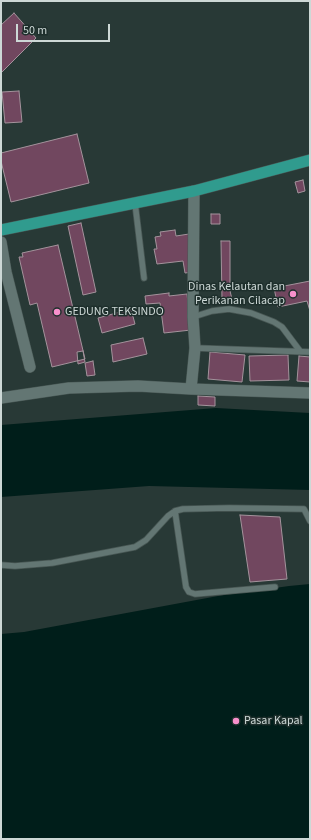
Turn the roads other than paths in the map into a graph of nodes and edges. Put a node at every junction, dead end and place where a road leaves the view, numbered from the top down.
1 (310, 160) edge
2 (194, 190) junction
3 (135, 202) junction
4 (1, 230) edge
5 (1, 242) edge
6 (144, 278) dead end
7 (193, 317) junction
8 (195, 348) junction
9 (300, 351) junction
10 (310, 352) edge
11 (30, 368) dead end
12 (191, 389) junction
13 (310, 393) edge
14 (1, 398) edge
15 (307, 509) edge
16 (175, 511) junction
17 (310, 521) edge
18 (1, 565) edge
19 (275, 587) dead end

1 - 2 highway
2 - 3 highway
2 - 7 street
3 - 4 highway
3 - 6 lane
5 - 11 street
7 - 8 street
7 - 9 lane
8 - 9 lane
8 - 12 street
9 - 10 lane
12 - 13 street
12 - 14 street
15 - 16 lane
15 - 17 lane
16 - 18 lane
16 - 19 lane

